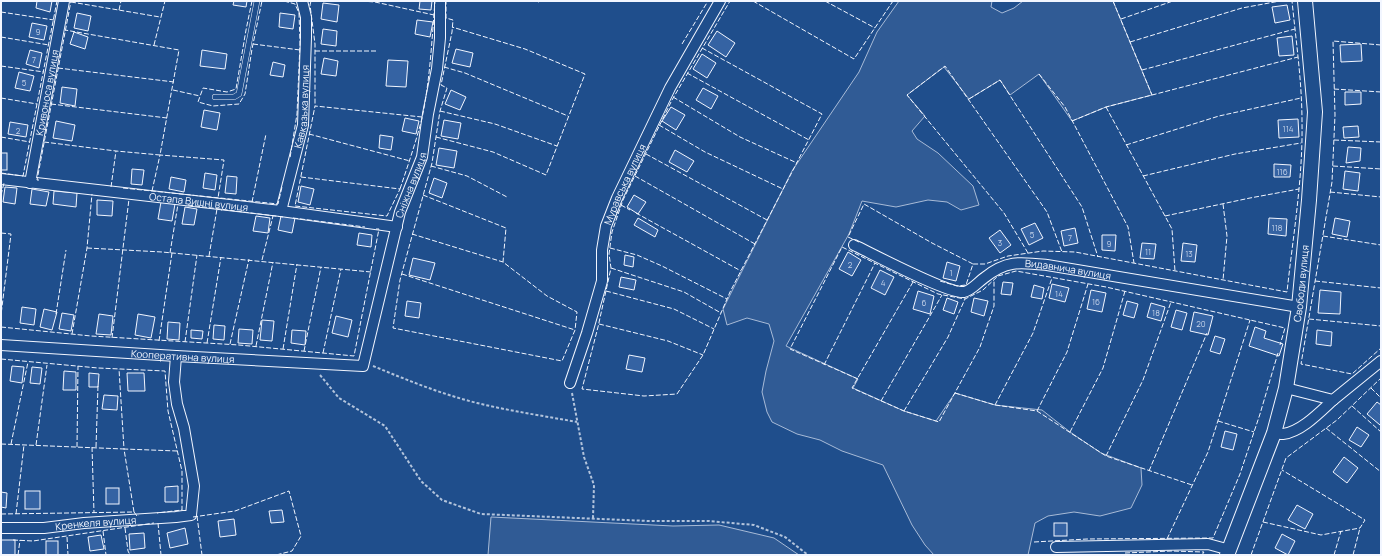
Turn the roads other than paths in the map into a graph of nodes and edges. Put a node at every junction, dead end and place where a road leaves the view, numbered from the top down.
1 (64, 1) edge
2 (257, 1) edge
3 (302, 1) edge
4 (440, 1) edge
5 (720, 1) edge
6 (1305, 1) edge
7 (215, 97) dead end
8 (1, 179) edge
9 (30, 183) junction
10 (281, 211) junction
11 (397, 227) junction
12 (854, 245) dead end
13 (1299, 307) junction
14 (1, 345) edge
15 (176, 356) junction
16 (1381, 361) edge
17 (364, 364) joint
18 (570, 383) road end
19 (1286, 388) junction
20 (1333, 400) junction
21 (1274, 432) junction
22 (1, 528) edge
23 (1056, 547) dead end
24 (1228, 552) edge

1 - 9 street, Кривоноса вулиця
2 - 7 lane
3 - 10 street, Кавказька вулиця
4 - 11 street, Сніжна вулиця
5 - 18 street, Муравська вулиця
6 - 13 street, Свободи вулиця
8 - 9 street, Остапа Вишні вулиця
9 - 10 street, Остапа Вишні вулиця
10 - 11 street, Остапа Вишні вулиця
11 - 17 street, Сніжна вулиця
12 - 13 street, Видавнича вулиця
13 - 19 street, Свободи вулиця
14 - 15 street, Кооперативна вулиця
15 - 17 street, Кооперативна вулиця
15 - 22 street, Кренкеля вулиця
16 - 20 street
19 - 20 street
19 - 21 street, Свободи вулиця
20 - 21 street
21 - 24 street, Свободи вулиця
23 - 24 street

